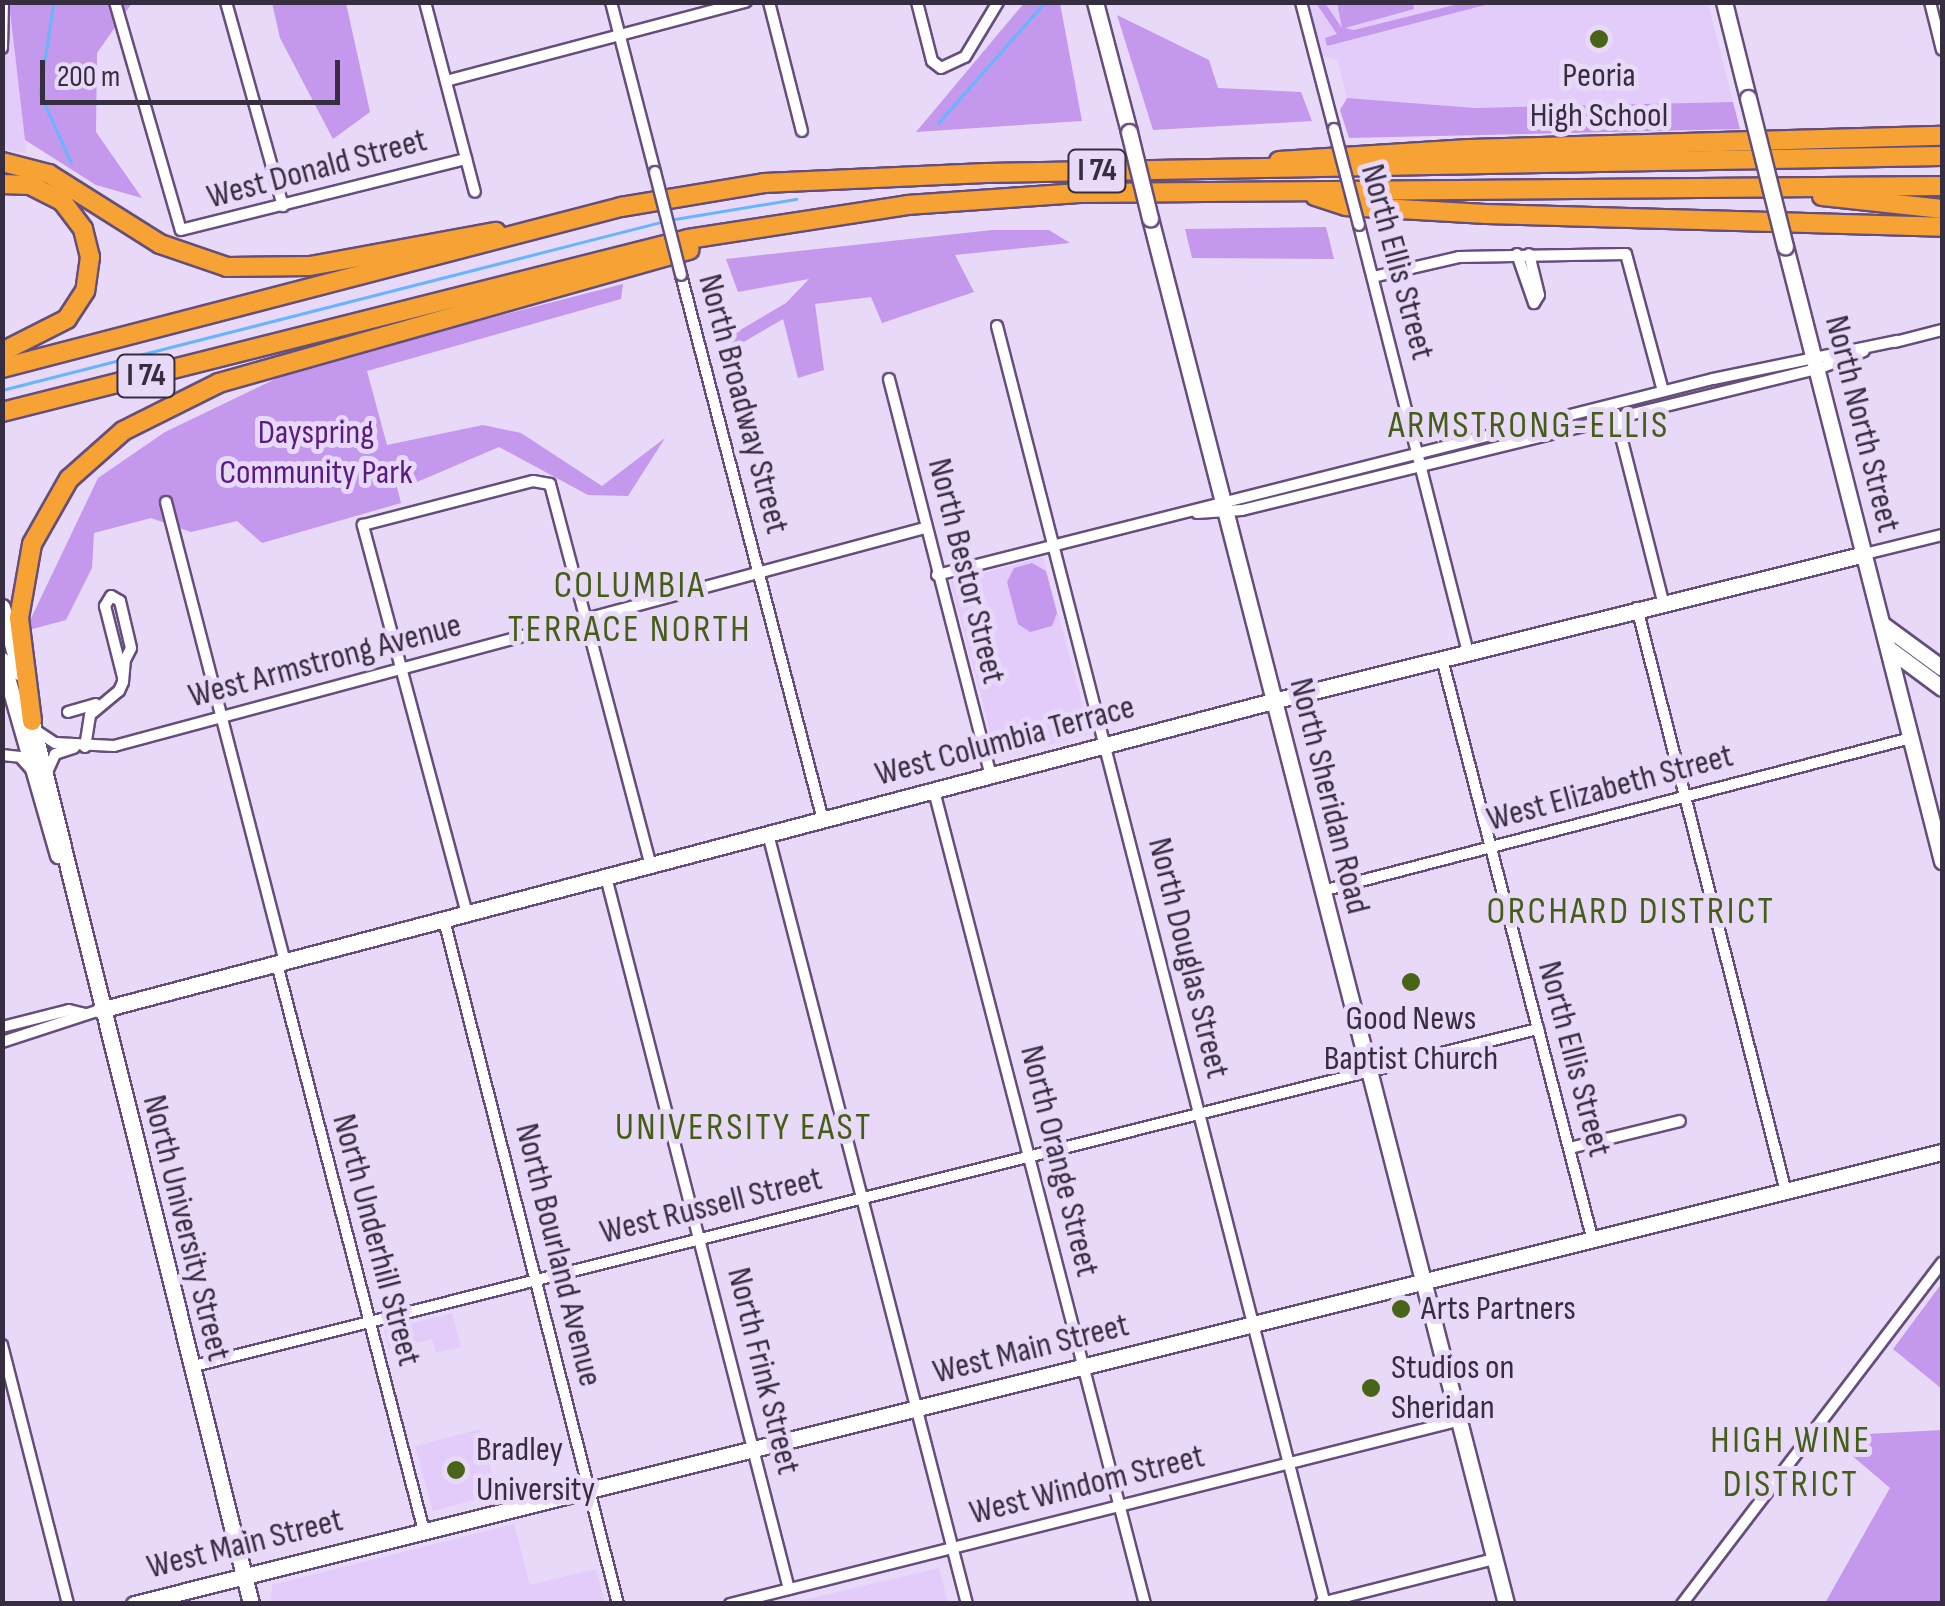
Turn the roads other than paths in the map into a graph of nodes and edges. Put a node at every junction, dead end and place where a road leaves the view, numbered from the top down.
1 (3, 2) edge
2 (115, 2) edge
3 (226, 2) edge
4 (425, 2) edge
5 (611, 2) edge
6 (746, 2) edge
7 (769, 2) edge
8 (917, 2) edge
9 (998, 2) edge
10 (1096, 2) edge
11 (1300, 2) edge
12 (1724, 2) edge
13 (1930, 2) edge
14 (620, 36) junction
15 (2, 48) edge
16 (1942, 50) edge
17 (446, 81) junction
18 (802, 132) dead end
19 (1942, 136) edge
20 (1942, 156) edge
21 (466, 159) junction
22 (2, 162) edge
23 (1222, 171) junction
24 (2, 184) edge
25 (1942, 186) edge
26 (1752, 190) junction
27 (1300, 191) junction
28 (475, 192) dead end
29 (283, 206) junction
30 (1942, 209) edge
31 (768, 224) junction
32 (1942, 227) edge
33 (521, 232) junction
34 (1373, 277) junction
35 (998, 326) dead end
36 (1942, 330) edge
37 (289, 340) junction
38 (2, 352) edge
39 (1816, 362) junction
40 (2, 368) edge
41 (889, 379) dead end
42 (1662, 391) junction
43 (1613, 404) junction
44 (2, 412) edge
45 (1616, 418) junction
46 (2, 424) edge
47 (1418, 452) junction
48 (1422, 466) junction
49 (166, 502) dead end
50 (1225, 505) junction
51 (925, 528) junction
52 (1942, 535) edge
53 (1053, 546) junction
54 (1864, 554) junction
55 (759, 574) junction
56 (937, 574) junction
57 (1663, 601) junction
58 (2, 608) edge
59 (1636, 608) junction
60 (588, 620) junction
61 (1882, 624) junction
62 (1888, 648) junction
63 (1468, 652) junction
64 (1442, 658) junction
65 (2, 660) edge
66 (401, 668) junction
67 (1942, 668) edge
68 (123, 677) junction
69 (1942, 688) edge
70 (1274, 701) junction
71 (100, 703) junction
72 (68, 712) dead end
73 (222, 717) junction
74 (32, 723) junction
75 (1911, 738) junction
76 (1105, 746) junction
77 (85, 747) junction
78 (2, 755) edge
79 (30, 768) junction
80 (991, 776) junction
81 (934, 791) junction
82 (1685, 798) junction
83 (51, 802) junction
84 (823, 820) junction
85 (768, 834) junction
86 (1492, 848) junction
87 (1942, 860) edge
88 (651, 865) junction
89 (64, 868) junction
90 (606, 877) junction
91 (1322, 892) junction
92 (468, 914) junction
93 (444, 920) junction
94 (281, 963) junction
95 (92, 1012) junction
96 (2, 1026) edge
97 (1538, 1029) junction
98 (2, 1042) edge
99 (1368, 1071) junction
100 (1200, 1114) junction
101 (1680, 1120) dead end
102 (1570, 1148) junction
103 (1942, 1152) edge
104 (1030, 1156) junction
105 (1786, 1192) junction
106 (862, 1197) junction
107 (701, 1237) junction
108 (1593, 1241) junction
109 (1942, 1263) edge
110 (536, 1277) junction
111 (1424, 1284) junction
112 (368, 1320) junction
113 (1254, 1326) junction
114 (2, 1344) edge
115 (190, 1367) junction
116 (1084, 1367) junction
117 (916, 1409) junction
118 (1457, 1421) junction
119 (754, 1449) junction
120 (1290, 1464) junction
121 (590, 1489) junction
122 (1119, 1505) junction
123 (424, 1530) junction
124 (952, 1547) junction
125 (1494, 1559) junction
126 (244, 1574) junction
127 (789, 1589) junction
128 (1323, 1603) edge
129 (68, 1604) edge
130 (134, 1604) edge
131 (251, 1604) edge
132 (618, 1604) edge
133 (730, 1604) edge
134 (966, 1604) edge
135 (1145, 1604) edge
136 (1506, 1604) edge
137 (1682, 1604) edge

1 - 15 street
2 - 29 street, West Donald Street
3 - 29 street
4 - 17 street
5 - 14 street, North Broadway Street
6 - 14 street
7 - 18 street
8 - 9 street
10 - 50 main road, North Sheridan Road, bridge
11 - 34 street, North Ellis Street, bridge
12 - 39 main road, North North Street, bridge
13 - 16 street
14 - 17 street
14 - 55 street, North Broadway Street, bridge
17 - 21 street
19 - 23 highway
20 - 23 highway, I 74
21 - 28 street
21 - 29 street, West Donald Street
22 - 33 highway
23 - 33 highway, I 74
24 - 38 highway
25 - 26 highway, I 74
26 - 27 highway, I 74
26 - 30 highway
27 - 31 highway, I 74
27 - 32 highway
31 - 37 highway, I 74
31 - 74 highway
33 - 40 highway, I 74
34 - 42 street
34 - 47 street, North Ellis Street
35 - 53 street, North Douglas Street
36 - 39 street
37 - 44 highway, I 74
37 - 46 highway
39 - 42 street
39 - 45 street
39 - 54 main road, North North Street
41 - 51 street, North Bestor Street
42 - 43 street
43 - 45 street
43 - 47 street
45 - 48 street
45 - 57 street
47 - 48 street, North Ellis Street
47 - 50 street
48 - 50 street
48 - 63 street, North Ellis Street
49 - 73 street, North Underhill Street
50 - 53 street
50 - 70 main road, North Sheridan Road
51 - 55 street, West Armstrong Avenue
51 - 56 street, North Bestor Street
52 - 54 street, West Columbia Terrace
53 - 56 street
53 - 76 street, North Douglas Street
54 - 57 main road, West Columbia Terrace
54 - 61 main road, North North Street
55 - 60 street, West Armstrong Avenue
55 - 84 street, North Broadway Street
56 - 80 street, North Bestor Street
57 - 59 main road, West Columbia Terrace
58 - 74 main road, North University Street
59 - 63 main road, West Columbia Terrace
59 - 82 street
60 - 66 street, West Armstrong Avenue
60 - 66 street
60 - 88 street
61 - 62 main road, North North Street
61 - 67 main road
62 - 69 main road
62 - 75 main road, North North Street
63 - 64 main road, West Columbia Terrace
64 - 70 main road, West Columbia Terrace
64 - 86 street, North Ellis Street
65 - 79 main road, North University Street
66 - 73 street, West Armstrong Avenue
66 - 92 street
68 - 68 street
68 - 71 street
70 - 76 main road, West Columbia Terrace
70 - 91 main road, North Sheridan Road
71 - 72 street
71 - 77 street
73 - 77 street, West Armstrong Avenue
73 - 94 street, North Underhill Street
74 - 77 street, West Armstrong Avenue
74 - 83 main road, North University Street
75 - 82 street, West Elizabeth Street
75 - 87 main road, North North Street
76 - 80 main road, West Columbia Terrace
76 - 100 street, North Douglas Street
77 - 83 street, West Armstrong Avenue
78 - 79 street
79 - 89 main road, North University Street
80 - 81 main road, West Columbia Terrace
81 - 84 main road, West Columbia Terrace
81 - 104 street, North Orange Street
82 - 86 street, West Elizabeth Street
82 - 105 street
83 - 89 main road, North University Street
84 - 85 main road, West Columbia Terrace
85 - 88 main road, West Columbia Terrace
85 - 106 street
86 - 91 street, West Elizabeth Street
86 - 97 street, North Ellis Street
88 - 90 main road, West Columbia Terrace
89 - 95 main road, North University Street
90 - 92 main road, West Columbia Terrace
90 - 107 street, North Frink Street
91 - 99 main road, North Sheridan Road
92 - 93 main road, West Columbia Terrace
93 - 94 main road, West Columbia Terrace
93 - 110 street, North Bourland Avenue
94 - 95 main road, West Columbia Terrace
94 - 112 street, North Underhill Street
95 - 96 street, West Columbia Terrace
95 - 98 street, West Columbia Terrace
95 - 115 main road, North University Street
97 - 99 street, West Russell Street
97 - 102 street, North Ellis Street
99 - 100 street, West Russell Street
99 - 111 main road, North Sheridan Road
100 - 104 street, West Russell Street
100 - 113 street, North Douglas Street
101 - 102 street
102 - 108 street, North Ellis Street
103 - 105 main road, West Main Street
104 - 106 street, West Russell Street
104 - 116 street, North Orange Street
105 - 108 main road, West Main Street
106 - 107 street, West Russell Street
106 - 117 street
107 - 110 street, West Russell Street
107 - 119 street, North Frink Street
108 - 111 main road, West Main Street
109 - 137 street
110 - 112 street, West Russell Street
110 - 121 street, North Bourland Avenue
111 - 113 main road, West Main Street
111 - 118 main road, North Sheridan Road
112 - 115 street, West Russell Street
112 - 123 street, North Underhill Street
113 - 116 main road, West Main Street
113 - 120 street, North Douglas Street
114 - 129 street
115 - 126 main road, North University Street
116 - 117 main road, West Main Street
116 - 122 street, North Orange Street
117 - 119 main road, West Main Street
117 - 124 street
118 - 120 street, West Windom Street
118 - 125 main road, North Sheridan Road
119 - 121 main road, West Main Street
119 - 127 street, North Frink Street
120 - 122 street, West Windom Street
120 - 128 street, North Douglas Street
121 - 123 main road, West Main Street
121 - 132 street, North Bourland Avenue
122 - 124 street, West Windom Street
122 - 135 street, North Orange Street
123 - 126 main road, West Main Street
124 - 127 street, West Windom Street
124 - 134 street
125 - 128 street
125 - 136 main road, North Sheridan Road
126 - 130 main road, West Main Street
126 - 131 main road, North University Street
127 - 133 street, West Windom Street

